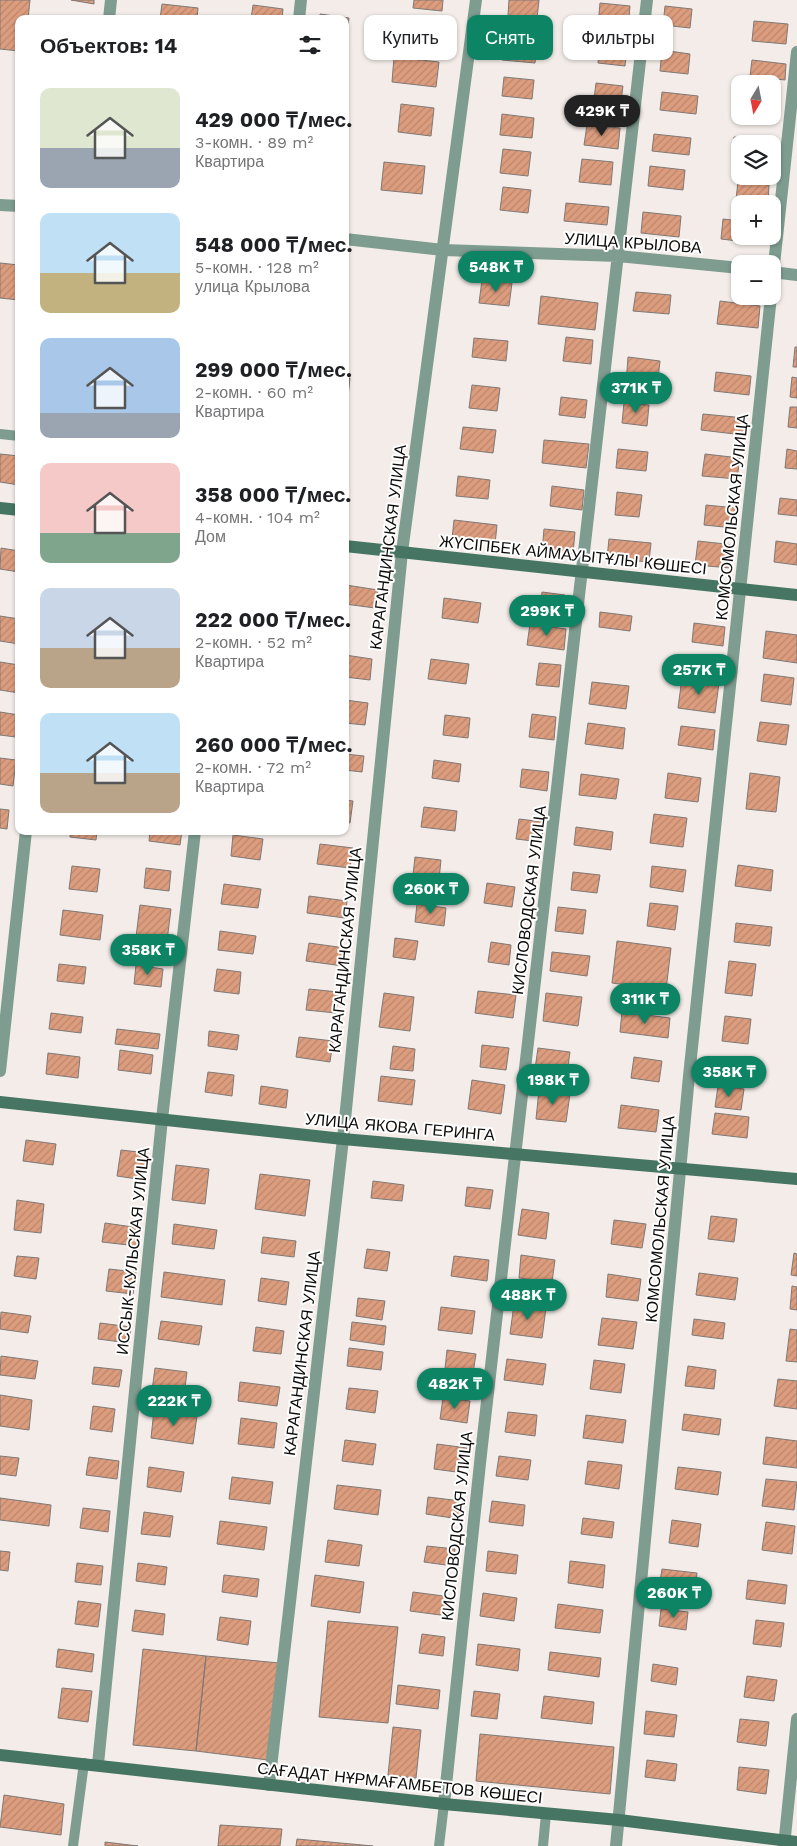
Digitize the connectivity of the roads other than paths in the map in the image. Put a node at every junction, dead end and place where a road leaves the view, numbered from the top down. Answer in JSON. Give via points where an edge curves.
{"nodes":[{"id":1,"x":111,"y":0,"type":"edge"},
{"id":2,"x":301,"y":0,"type":"edge"},
{"id":3,"x":476,"y":0,"type":"edge"},
{"id":4,"x":647,"y":0,"type":"edge"},
{"id":5,"x":109,"y":15,"type":"edge"},
{"id":6,"x":299,"y":15,"type":"edge"},
{"id":7,"x":797,"y":52,"type":"edge"},
{"id":8,"x":0,"y":205,"type":"edge"},
{"id":9,"x":15,"y":206,"type":"edge"},
{"id":10,"x":349,"y":239,"type":"edge"},
{"id":11,"x":444,"y":250,"type":"junction"},
{"id":12,"x":775,"y":255,"type":"edge"},
{"id":13,"x":618,"y":256,"type":"junction"},
{"id":14,"x":731,"y":267,"type":"edge"},
{"id":15,"x":797,"y":275,"type":"edge"},
{"id":16,"x":781,"y":276,"type":"edge"},
{"id":17,"x":770,"y":305,"type":"edge"},
{"id":18,"x":0,"y":434,"type":"edge"},
{"id":19,"x":15,"y":436,"type":"edge"},
{"id":20,"x":0,"y":508,"type":"edge"},
{"id":21,"x":15,"y":510,"type":"edge"},
{"id":22,"x":349,"y":546,"type":"edge"},
{"id":23,"x":402,"y":552,"type":"junction"},
{"id":24,"x":582,"y":573,"type":"junction"},
{"id":25,"x":740,"y":589,"type":"junction"},
{"id":26,"x":797,"y":595,"type":"edge"},
{"id":27,"x":26,"y":835,"type":"edge"},
{"id":28,"x":195,"y":835,"type":"edge"},
{"id":29,"x":0,"y":1071,"type":"edge"},
{"id":30,"x":0,"y":1102,"type":"edge"},
{"id":31,"x":162,"y":1119,"type":"junction"},
{"id":32,"x":343,"y":1139,"type":"junction"},
{"id":33,"x":516,"y":1154,"type":"junction"},
{"id":34,"x":681,"y":1169,"type":"junction"},
{"id":35,"x":797,"y":1179,"type":"edge"},
{"id":36,"x":797,"y":1719,"type":"edge"},
{"id":37,"x":0,"y":1755,"type":"edge"},
{"id":38,"x":84,"y":1763,"type":"junction"},
{"id":39,"x":98,"y":1764,"type":"junction"},
{"id":40,"x":269,"y":1785,"type":"junction"},
{"id":41,"x":444,"y":1804,"type":"junction"},
{"id":42,"x":546,"y":1814,"type":"junction"},
{"id":43,"x":619,"y":1820,"type":"junction"},
{"id":44,"x":788,"y":1843,"type":"edge"},
{"id":45,"x":73,"y":1846,"type":"edge"},
{"id":46,"x":439,"y":1846,"type":"edge"},
{"id":47,"x":543,"y":1846,"type":"edge"},
{"id":48,"x":616,"y":1846,"type":"edge"}],
"edges":[{"from":1,"to":5,"type":"street"},
{"from":2,"to":6,"type":"street"},
{"from":3,"to":11,"type":"street","name":"КАРАГАНДИНСКАЯ УЛИЦА"},
{"from":4,"to":13,"type":"street","name":"КИСЛОВОДСКАЯ УЛИЦА"},
{"from":7,"to":12,"type":"street"},
{"from":8,"to":9,"type":"street"},
{"from":10,"to":11,"type":"street","name":"УЛИЦА КРЫЛОВА"},
{"from":11,"to":13,"type":"street","name":"УЛИЦА КРЫЛОВА"},
{"from":11,"to":23,"type":"street","name":"КАРАГАНДИНСКАЯ УЛИЦА"},
{"from":13,"to":14,"type":"street","name":"УЛИЦА КРЫЛОВА"},
{"from":13,"to":24,"type":"street","name":"КИСЛОВОДСКАЯ УЛИЦА"},
{"from":15,"to":16,"type":"street"},
{"from":17,"to":25,"type":"street","name":"КОМСОМОЛЬСКАЯ УЛИЦА"},
{"from":18,"to":19,"type":"lane"},
{"from":20,"to":21,"type":"street"},
{"from":22,"to":23,"type":"street","name":"ЖҮСІПБЕК АЙМАУЫТҰЛЫ КӨШЕСІ"},
{"from":23,"to":24,"type":"street","name":"ЖҮСІПБЕК АЙМАУЫТҰЛЫ КӨШЕСІ"},
{"from":23,"to":32,"type":"street","name":"КАРАГАНДИНСКАЯ УЛИЦА"},
{"from":24,"to":25,"type":"street","name":"ЖҮСІПБЕК АЙМАУЫТҰЛЫ КӨШЕСІ"},
{"from":24,"to":33,"type":"street","name":"КИСЛОВОДСКАЯ УЛИЦА"},
{"from":25,"to":26,"type":"street","name":"ЖҮСІПБЕК АЙМАУЫТҰЛЫ КӨШЕСІ"},
{"from":25,"to":34,"type":"street","name":"КОМСОМОЛЬСКАЯ УЛИЦА"},
{"from":27,"to":29,"type":"street"},
{"from":28,"to":31,"type":"street","name":"ИССЫК-КУЛЬСКАЯ УЛИЦА"},
{"from":30,"to":31,"type":"street","name":"УЛИЦА ЯКОВА ГЕРИНГА"},
{"from":31,"to":32,"type":"street","name":"УЛИЦА ЯКОВА ГЕРИНГА"},
{"from":31,"to":39,"type":"street","name":"ИССЫК-КУЛЬСКАЯ УЛИЦА"},
{"from":32,"to":33,"type":"street","name":"УЛИЦА ЯКОВА ГЕРИНГА"},
{"from":32,"to":40,"type":"street","name":"КАРАГАНДИНСКАЯ УЛИЦА"},
{"from":33,"to":34,"type":"street","name":"УЛИЦА ЯКОВА ГЕРИНГА"},
{"from":33,"to":41,"type":"street","name":"КИСЛОВОДСКАЯ УЛИЦА"},
{"from":34,"to":35,"type":"street","name":"УЛИЦА ЯКОВА ГЕРИНГА"},
{"from":34,"to":43,"type":"street","name":"КОМСОМОЛЬСКАЯ УЛИЦА"},
{"from":36,"to":44,"type":"street"},
{"from":37,"to":38,"type":"street","name":"САҒАДАТ НҰРМАҒАМБЕТОВ КӨШЕСІ"},
{"from":38,"to":39,"type":"street","name":"САҒАДАТ НҰРМАҒАМБЕТОВ КӨШЕСІ"},
{"from":38,"to":45,"type":"lane"},
{"from":39,"to":40,"type":"street","name":"САҒАДАТ НҰРМАҒАМБЕТОВ КӨШЕСІ"},
{"from":40,"to":41,"type":"street","name":"САҒАДАТ НҰРМАҒАМБЕТОВ КӨШЕСІ"},
{"from":41,"to":42,"type":"street","name":"САҒАДАТ НҰРМАҒАМБЕТОВ КӨШЕСІ"},
{"from":41,"to":46,"type":"lane"},
{"from":42,"to":43,"type":"street","name":"САҒАДАТ НҰРМАҒАМБЕТОВ КӨШЕСІ"},
{"from":42,"to":47,"type":"lane"},
{"from":43,"to":44,"type":"street","name":"САҒАДАТ НҰРМАҒАМБЕТОВ КӨШЕСІ"},
{"from":43,"to":48,"type":"street","name":"КОМСОМОЛЬСКАЯ УЛИЦА"}]}
